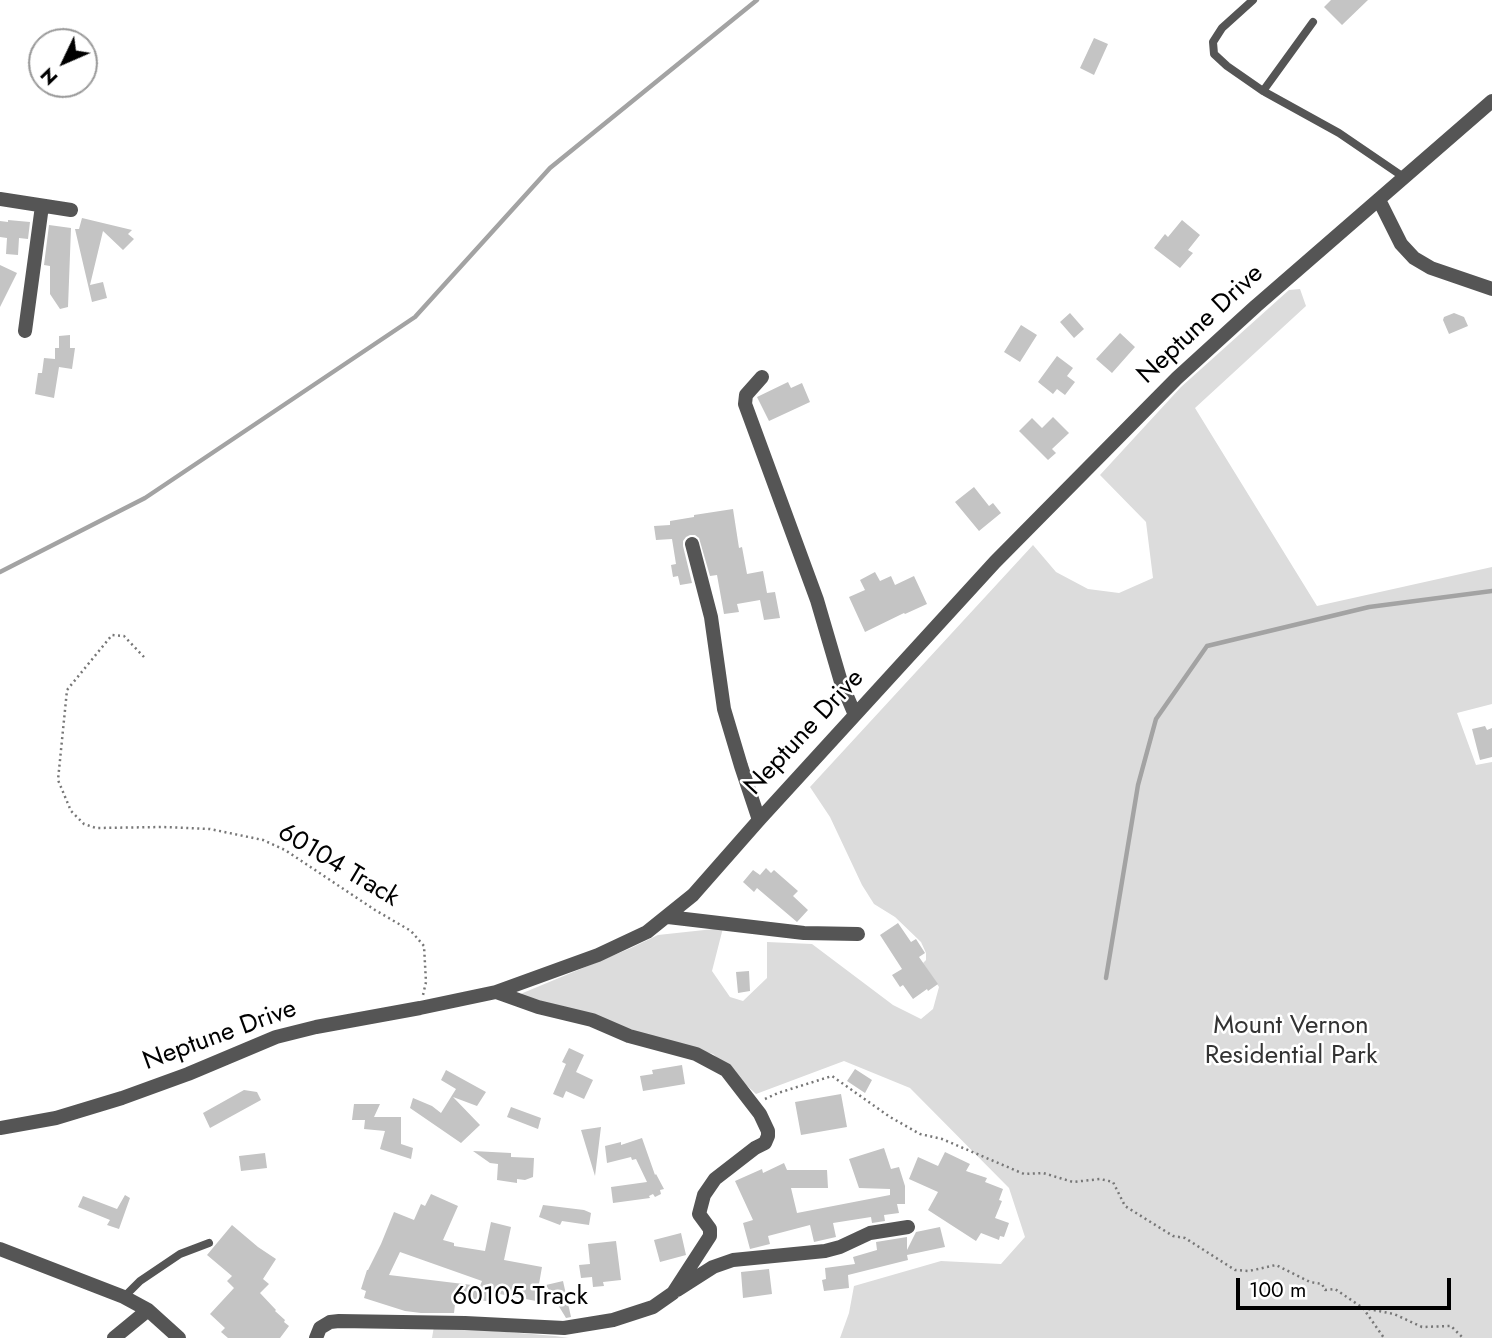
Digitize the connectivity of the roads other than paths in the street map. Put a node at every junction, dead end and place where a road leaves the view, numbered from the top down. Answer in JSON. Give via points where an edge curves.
{"nodes":[{"id":1,"x":1254,"y":0,"type":"edge"},
{"id":2,"x":1312,"y":22,"type":"dead end"},
{"id":3,"x":1263,"y":91,"type":"junction"},
{"id":4,"x":1492,"y":101,"type":"edge"},
{"id":5,"x":1405,"y":178,"type":"junction"},
{"id":6,"x":0,"y":199,"type":"edge"},
{"id":7,"x":1379,"y":200,"type":"junction"},
{"id":8,"x":42,"y":206,"type":"junction"},
{"id":9,"x":71,"y":210,"type":"dead end"},
{"id":10,"x":1492,"y":289,"type":"edge"},
{"id":11,"x":25,"y":331,"type":"dead end"},
{"id":12,"x":762,"y":377,"type":"dead end"},
{"id":13,"x":692,"y":544,"type":"dead end"},
{"id":14,"x":855,"y":715,"type":"junction"},
{"id":15,"x":759,"y":820,"type":"junction"},
{"id":16,"x":668,"y":917,"type":"junction"},
{"id":17,"x":858,"y":934,"type":"dead end"},
{"id":18,"x":496,"y":992,"type":"junction"},
{"id":19,"x":0,"y":1128,"type":"edge"},
{"id":20,"x":908,"y":1227,"type":"dead end"},
{"id":21,"x":209,"y":1243,"type":"dead end"},
{"id":22,"x":0,"y":1250,"type":"edge"},
{"id":23,"x":673,"y":1293,"type":"junction"},
{"id":24,"x":124,"y":1297,"type":"junction"},
{"id":25,"x":148,"y":1310,"type":"junction"},
{"id":26,"x":114,"y":1338,"type":"edge"},
{"id":27,"x":179,"y":1338,"type":"edge"},
{"id":28,"x":316,"y":1338,"type":"edge"}],
"edges":[{"from":1,"to":3,"type":"lane","via":[[1222,28],[1213,42],[1214,54]]},
{"from":2,"to":3,"type":"lane"},
{"from":3,"to":5,"type":"lane","via":[[1339,133]]},
{"from":4,"to":5,"type":"street","name":"Neptune Drive"},
{"from":5,"to":7,"type":"street","name":"Neptune Drive"},
{"from":6,"to":8,"type":"street"},
{"from":7,"to":10,"type":"street","via":[[1401,244],[1414,258]]},
{"from":7,"to":14,"type":"street","name":"Neptune Drive","via":[[1177,378],[995,562]]},
{"from":8,"to":9,"type":"street"},
{"from":8,"to":11,"type":"street"},
{"from":12,"to":14,"type":"street","via":[[746,394],[745,404]]},
{"from":13,"to":15,"type":"street","via":[[710,617],[724,709]]},
{"from":14,"to":15,"type":"street","name":"Neptune Drive"},
{"from":15,"to":16,"type":"street","name":"Neptune Drive"},
{"from":16,"to":17,"type":"street","via":[[804,933]]},
{"from":16,"to":18,"type":"street","name":"Neptune Drive","via":[[598,955]]},
{"from":18,"to":19,"type":"street","name":"Neptune Drive","via":[[276,1037],[122,1098],[56,1118]]},
{"from":18,"to":23,"type":"street","name":"60105 Track","via":[[696,1054],[726,1070],[760,1114],[768,1131],[765,1143],[715,1179],[704,1195],[699,1214],[710,1236]]},
{"from":20,"to":23,"type":"street","via":[[870,1233],[825,1251],[733,1260],[713,1266]]},
{"from":21,"to":24,"type":"lane","via":[[180,1254]]},
{"from":22,"to":24,"type":"street"},
{"from":23,"to":28,"type":"street","name":"60105 Track","via":[[653,1307],[613,1320],[564,1328],[339,1321],[320,1328]]},
{"from":24,"to":25,"type":"street"},
{"from":25,"to":26,"type":"street"},
{"from":25,"to":27,"type":"street"}]}
